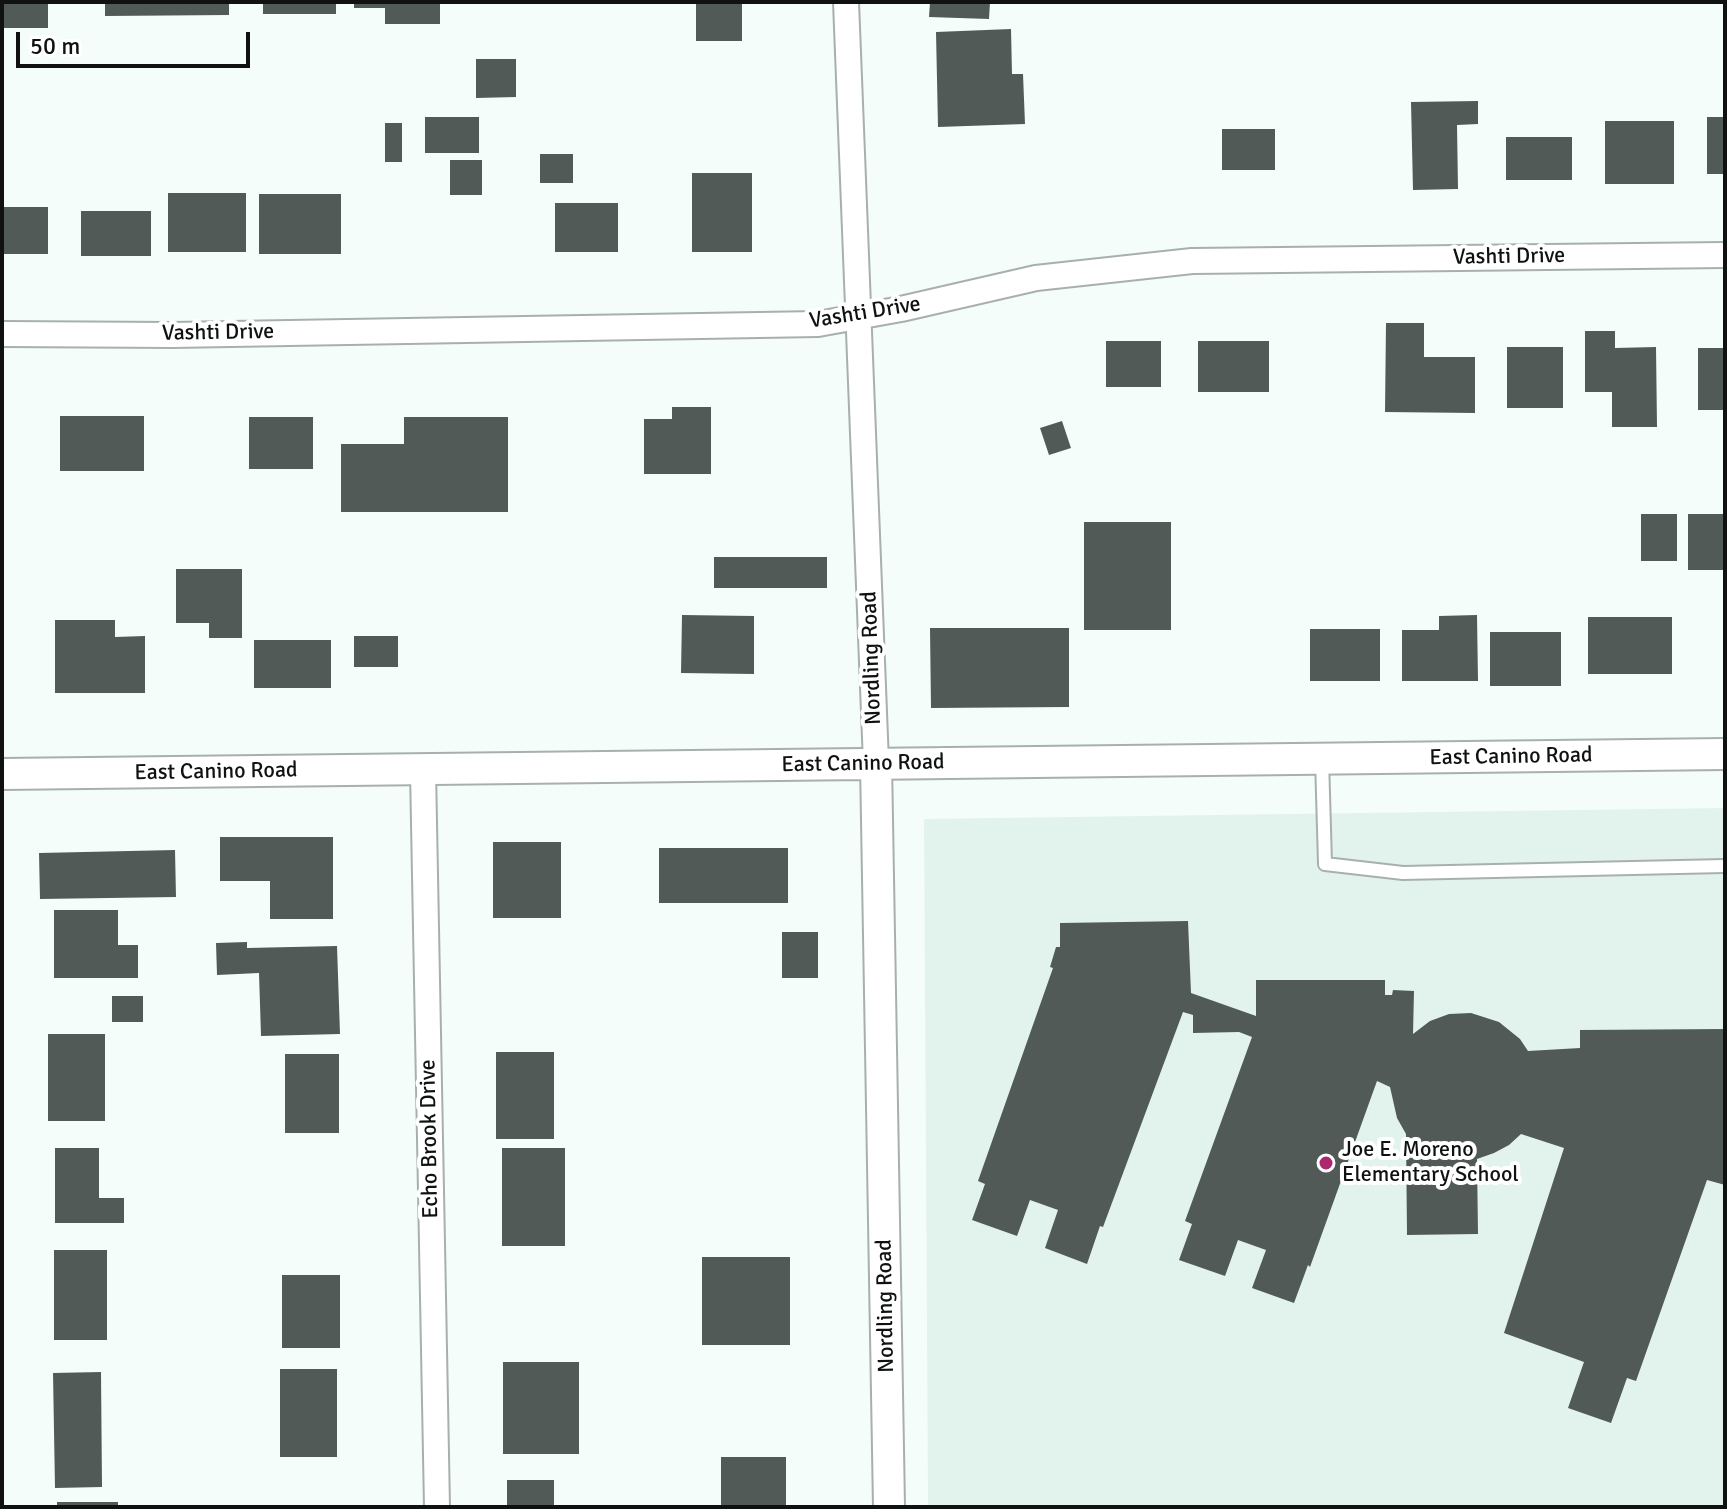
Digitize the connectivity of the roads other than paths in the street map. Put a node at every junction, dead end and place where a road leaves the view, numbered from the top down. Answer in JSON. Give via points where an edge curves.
{"nodes":[{"id":1,"x":846,"y":2,"type":"edge"},
{"id":2,"x":1725,"y":255,"type":"edge"},
{"id":3,"x":860,"y":317,"type":"junction"},
{"id":4,"x":2,"y":334,"type":"edge"},
{"id":5,"x":1725,"y":754,"type":"edge"},
{"id":6,"x":1322,"y":759,"type":"junction"},
{"id":7,"x":876,"y":763,"type":"junction"},
{"id":8,"x":423,"y":770,"type":"junction"},
{"id":9,"x":2,"y":774,"type":"edge"},
{"id":10,"x":1725,"y":866,"type":"edge"},
{"id":11,"x":437,"y":1507,"type":"edge"},
{"id":12,"x":889,"y":1507,"type":"edge"}],
"edges":[{"from":1,"to":3,"type":"street","name":"Nordling Road"},
{"from":2,"to":3,"type":"street","name":"Vashti Drive","via":[[1192,261],[1036,278]]},
{"from":3,"to":4,"type":"street","name":"Vashti Drive","via":[[818,324]]},
{"from":3,"to":7,"type":"street","name":"Nordling Road"},
{"from":5,"to":6,"type":"street","name":"East Canino Road"},
{"from":6,"to":7,"type":"street","name":"East Canino Road"},
{"from":6,"to":10,"type":"lane","via":[[1325,864],[1403,873]]},
{"from":7,"to":8,"type":"street","name":"East Canino Road"},
{"from":7,"to":12,"type":"street","name":"Nordling Road"},
{"from":8,"to":9,"type":"street","name":"East Canino Road"},
{"from":8,"to":11,"type":"street","name":"Echo Brook Drive"}]}
